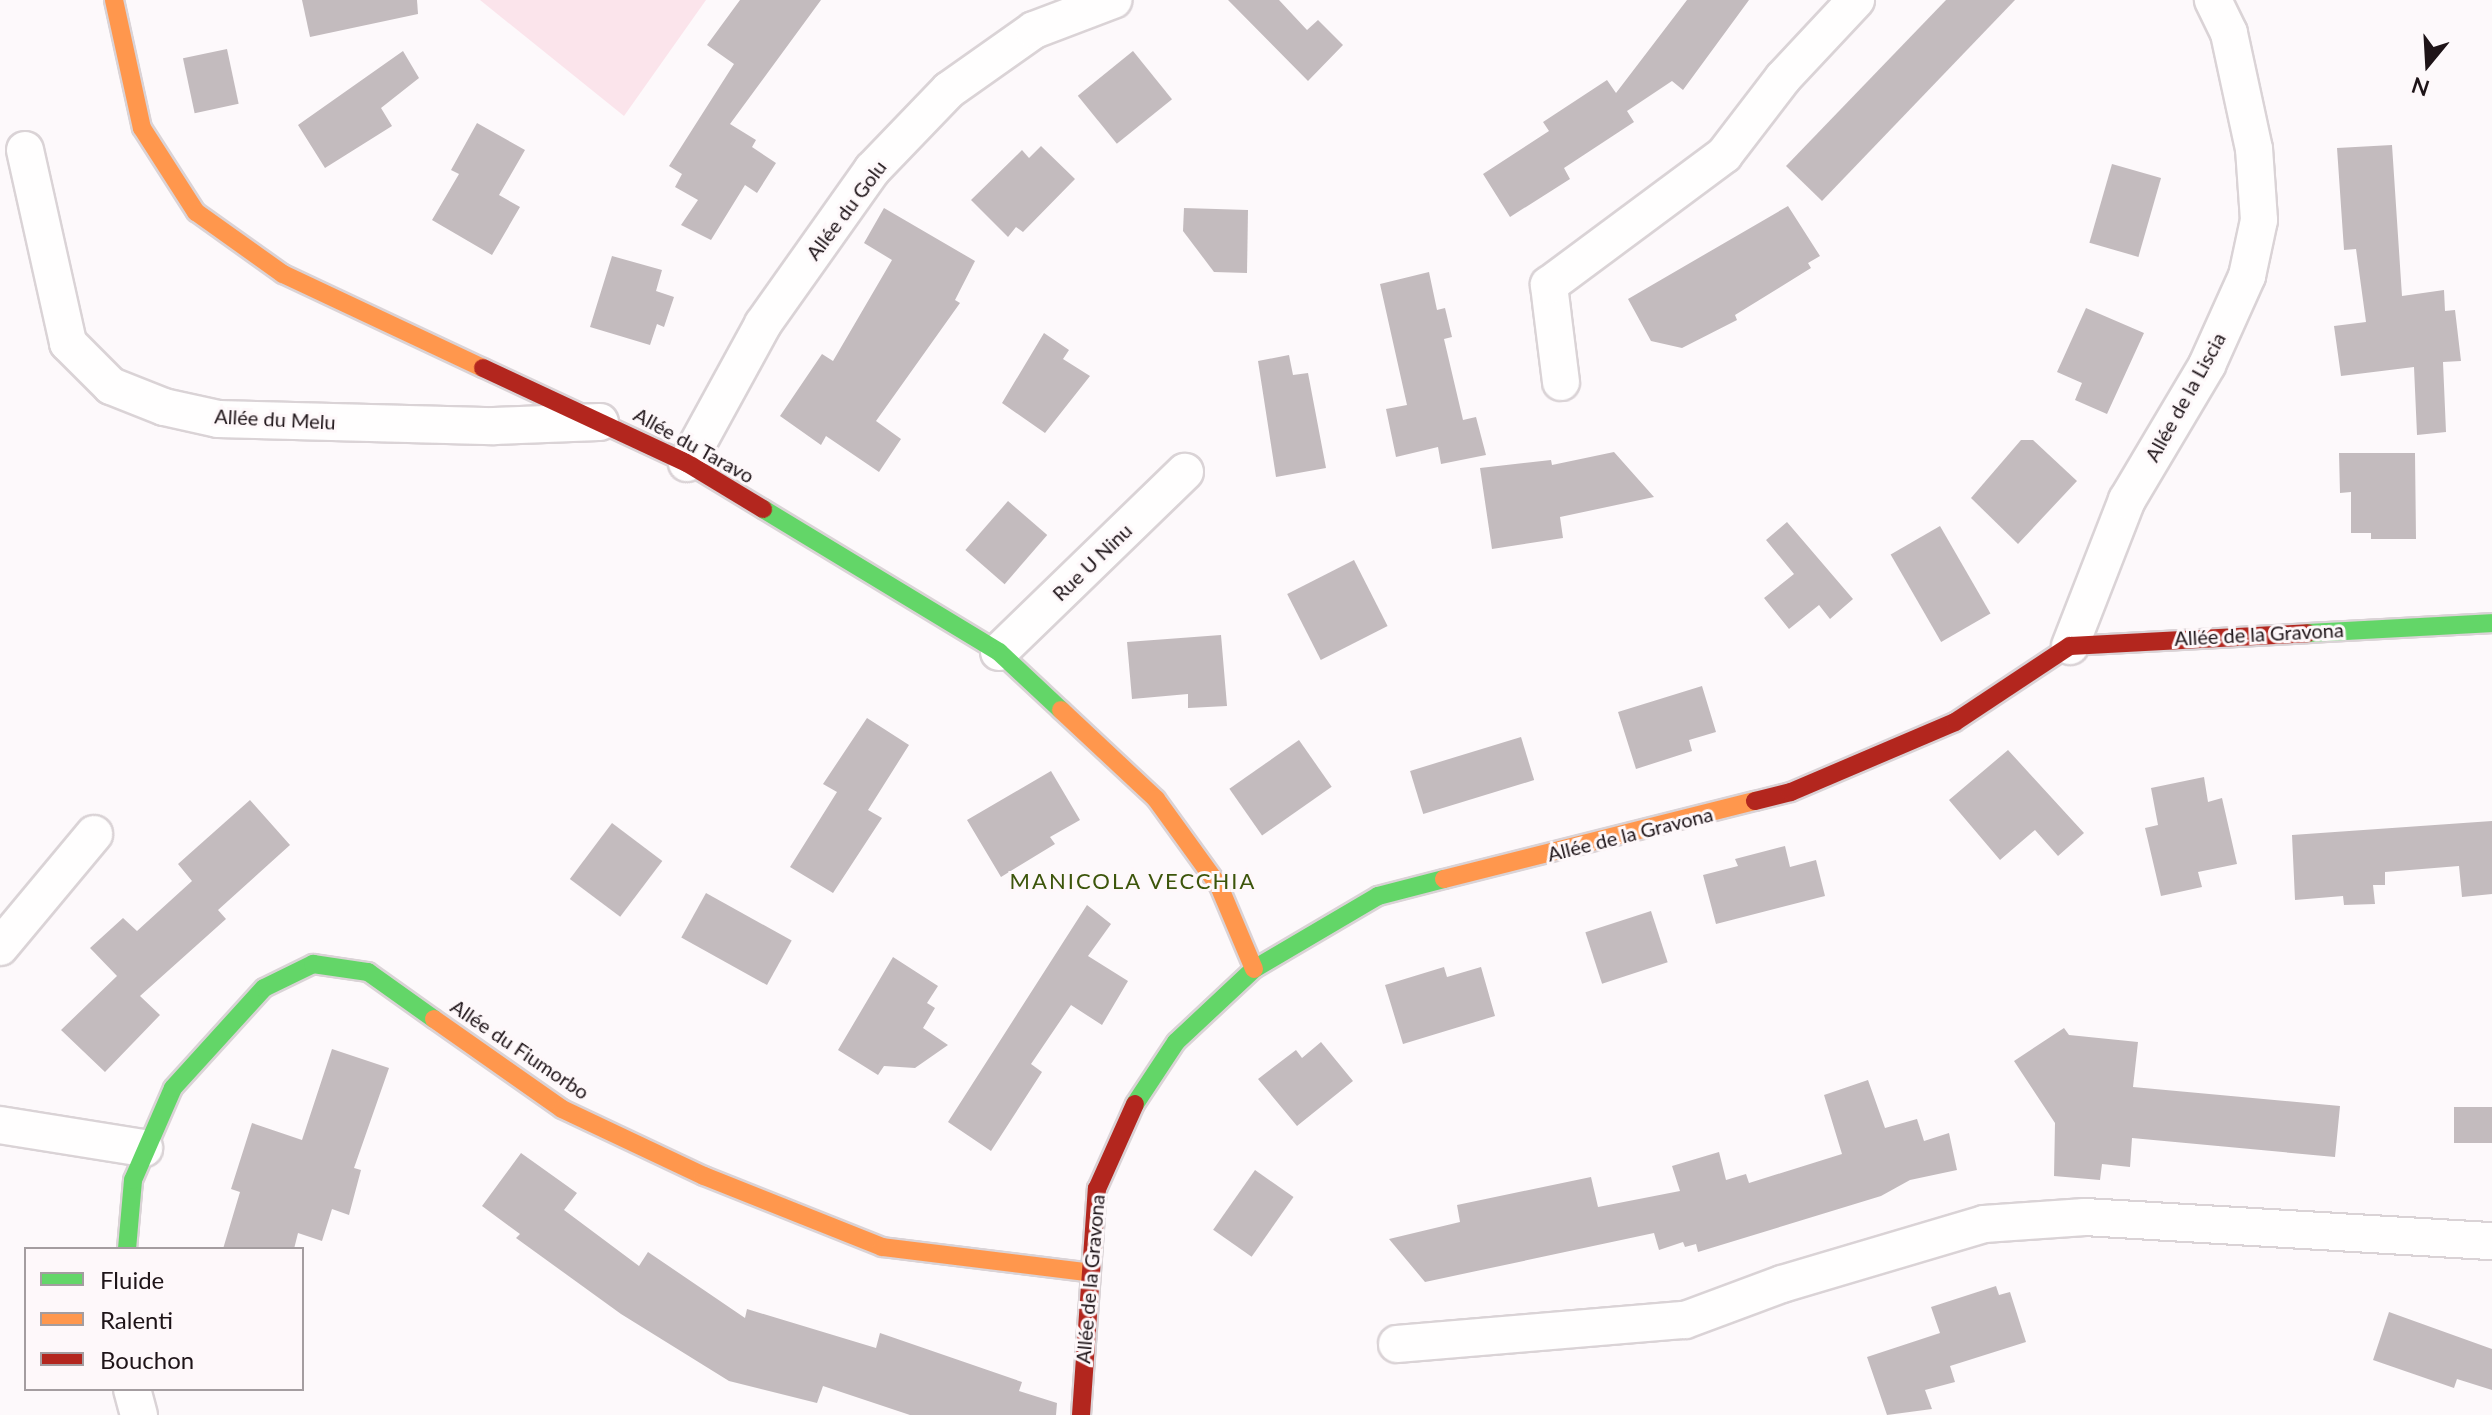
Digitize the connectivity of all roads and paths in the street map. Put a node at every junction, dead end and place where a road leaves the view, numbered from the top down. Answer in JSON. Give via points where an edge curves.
{"nodes":[{"id":1,"x":114,"y":0,"type":"edge"},
{"id":2,"x":1113,"y":0,"type":"edge"},
{"id":3,"x":1856,"y":0,"type":"edge"},
{"id":4,"x":2213,"y":0,"type":"edge"},
{"id":5,"x":25,"y":150,"type":"dead end"},
{"id":6,"x":1561,"y":382,"type":"dead end"},
{"id":7,"x":606,"y":422,"type":"junction"},
{"id":8,"x":687,"y":463,"type":"junction"},
{"id":9,"x":1185,"y":472,"type":"dead end"},
{"id":10,"x":2492,"y":623,"type":"edge"},
{"id":11,"x":2070,"y":646,"type":"junction"},
{"id":12,"x":999,"y":652,"type":"junction"},
{"id":13,"x":94,"y":834,"type":"dead end"},
{"id":14,"x":0,"y":947,"type":"edge"},
{"id":15,"x":1254,"y":969,"type":"junction"},
{"id":16,"x":0,"y":1125,"type":"edge"},
{"id":17,"x":144,"y":1148,"type":"junction"},
{"id":18,"x":2492,"y":1241,"type":"edge"},
{"id":19,"x":127,"y":1247,"type":"edge"},
{"id":20,"x":1087,"y":1272,"type":"junction"},
{"id":21,"x":1397,"y":1344,"type":"dead end"},
{"id":22,"x":133,"y":1391,"type":"edge"},
{"id":23,"x":139,"y":1415,"type":"edge"},
{"id":24,"x":1081,"y":1415,"type":"edge"}],
"edges":[{"from":1,"to":7,"type":"street","name":"Allée du Taravo","via":[[142,128],[196,212],[283,274]]},
{"from":2,"to":8,"type":"street","name":"Allée du Golu","via":[[1034,30],[949,90],[872,170],[763,324]]},
{"from":3,"to":6,"type":"street","via":[[1783,78],[1724,155],[1549,285]]},
{"from":4,"to":11,"type":"street","name":"Allée de la Liscia","via":[[2229,33],[2254,149],[2259,220],[2247,276],[2207,365],[2127,500]]},
{"from":5,"to":7,"type":"street","name":"Allée du Melu","via":[[68,343],[111,386],[164,407],[218,419],[494,426]]},
{"from":7,"to":8,"type":"street","name":"Allée du Taravo"},
{"from":8,"to":12,"type":"street","name":"Allée du Taravo"},
{"from":9,"to":12,"type":"street","name":"Rue U Ninu"},
{"from":10,"to":11,"type":"street","name":"Allée de la Gravona"},
{"from":11,"to":15,"type":"street","name":"Allée de la Gravona","via":[[1955,722],[1791,792],[1378,896]]},
{"from":12,"to":15,"type":"street","name":"Allée du Taravo","via":[[1156,799],[1219,886]]},
{"from":13,"to":14,"type":"street"},
{"from":15,"to":20,"type":"street","name":"Allée de la Gravona","via":[[1176,1042],[1132,1108],[1097,1189]]},
{"from":16,"to":17,"type":"street"},
{"from":17,"to":19,"type":"street","name":"Allée du Fiumorbo","via":[[133,1180]]},
{"from":17,"to":20,"type":"street","name":"Allée du Fiumorbo","via":[[173,1088],[264,988],[313,964],[368,972],[562,1109],[793,1212],[882,1247]]},
{"from":18,"to":21,"type":"street","via":[[2085,1217],[1984,1224],[1782,1284],[1685,1320]]},
{"from":20,"to":24,"type":"street","name":"Allée de la Gravona"},
{"from":22,"to":23,"type":"street"}]}
